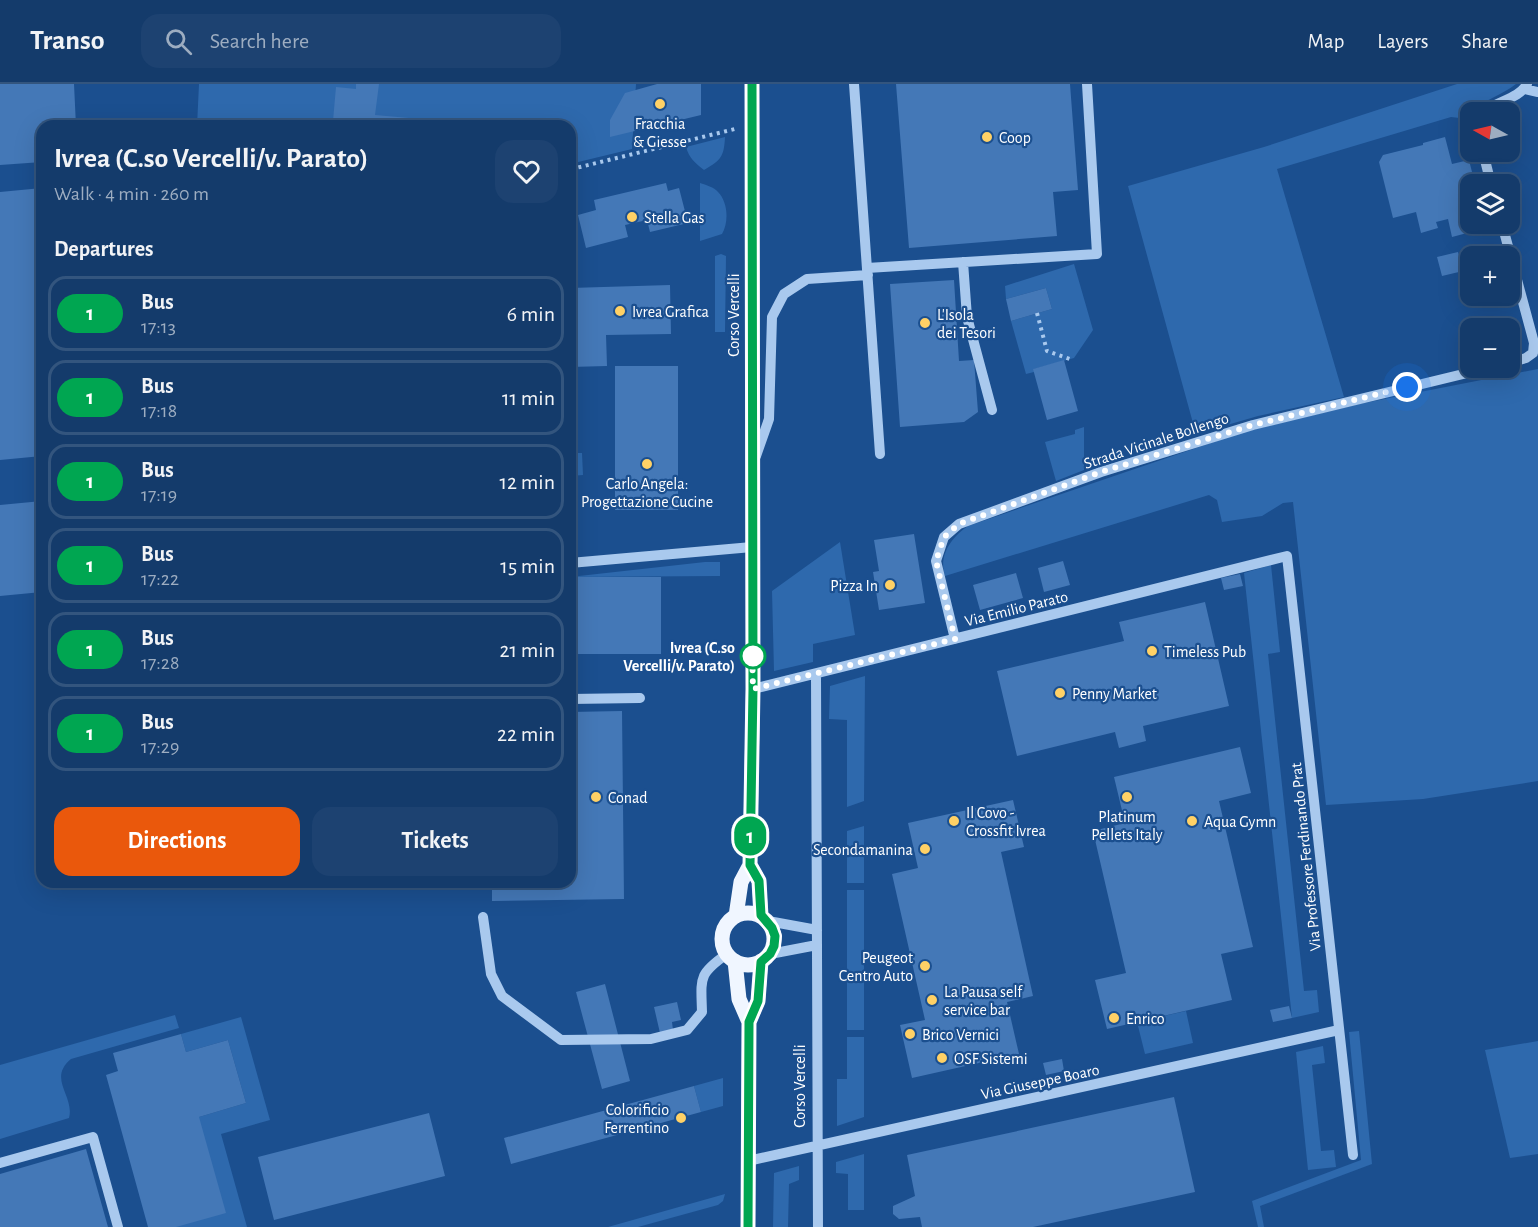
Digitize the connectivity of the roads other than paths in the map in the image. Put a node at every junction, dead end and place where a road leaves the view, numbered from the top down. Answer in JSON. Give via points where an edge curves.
{"nodes":[{"id":1,"x":752,"y":84,"type":"edge"},
{"id":2,"x":854,"y":84,"type":"edge"},
{"id":3,"x":1087,"y":84,"type":"edge"},
{"id":4,"x":1526,"y":86,"type":"edge"},
{"id":5,"x":1538,"y":92,"type":"edge"},
{"id":6,"x":1500,"y":102,"type":"edge"},
{"id":7,"x":1505,"y":234,"type":"edge"},
{"id":8,"x":963,"y":262,"type":"junction"},
{"id":9,"x":867,"y":271,"type":"junction"},
{"id":10,"x":1535,"y":355,"type":"edge"},
{"id":11,"x":1520,"y":360,"type":"edge"},
{"id":12,"x":1460,"y":375,"type":"edge"},
{"id":13,"x":992,"y":410,"type":"dead end"},
{"id":14,"x":880,"y":454,"type":"dead end"},
{"id":15,"x":752,"y":468,"type":"junction"},
{"id":16,"x":752,"y":547,"type":"junction"},
{"id":17,"x":1287,"y":556,"type":"joint"},
{"id":18,"x":576,"y":562,"type":"edge"},
{"id":19,"x":955,"y":639,"type":"junction"},
{"id":20,"x":816,"y":674,"type":"junction"},
{"id":21,"x":753,"y":689,"type":"junction"},
{"id":22,"x":640,"y":698,"type":"dead end"},
{"id":23,"x":576,"y":699,"type":"edge"},
{"id":24,"x":750,"y":865,"type":"junction"},
{"id":25,"x":483,"y":916,"type":"dead end"},
{"id":26,"x":736,"y":916,"type":"junction"},
{"id":27,"x":765,"y":918,"type":"junction"},
{"id":28,"x":817,"y":930,"type":"junction"},
{"id":29,"x":817,"y":945,"type":"junction"},
{"id":30,"x":731,"y":958,"type":"junction"},
{"id":31,"x":765,"y":958,"type":"junction"},
{"id":32,"x":749,"y":1022,"type":"junction"},
{"id":33,"x":1339,"y":1030,"type":"junction"},
{"id":34,"x":818,"y":1145,"type":"junction"},
{"id":35,"x":1353,"y":1155,"type":"dead end"},
{"id":36,"x":748,"y":1161,"type":"junction"},
{"id":37,"x":0,"y":1163,"type":"edge"},
{"id":38,"x":118,"y":1227,"type":"edge"},
{"id":39,"x":748,"y":1227,"type":"edge"},
{"id":40,"x":818,"y":1227,"type":"edge"}],
"edges":[{"from":1,"to":15,"type":"main road","name":"Corso Vercelli"},
{"from":2,"to":9,"type":"street"},
{"from":3,"to":8,"type":"street","via":[[1096,254]]},
{"from":4,"to":5,"type":"street"},
{"from":4,"to":6,"type":"street","via":[[1520,94]]},
{"from":7,"to":10,"type":"street"},
{"from":8,"to":9,"type":"street"},
{"from":8,"to":13,"type":"street","via":[[968,316]]},
{"from":9,"to":14,"type":"street"},
{"from":9,"to":15,"type":"street","via":[[807,279],[784,294],[772,317],[769,419]]},
{"from":10,"to":11,"type":"street"},
{"from":12,"to":19,"type":"street","name":"Strada Vicinale Bollengo","via":[[1253,425],[1101,472],[959,524],[944,537],[936,561]]},
{"from":15,"to":16,"type":"main road","name":"Corso Vercelli"},
{"from":16,"to":18,"type":"street"},
{"from":16,"to":21,"type":"main road","name":"Corso Vercelli"},
{"from":17,"to":19,"type":"street","name":"Via Emilio Parato"},
{"from":17,"to":33,"type":"street","name":"Via Professore Ferdinando Prat"},
{"from":19,"to":20,"type":"street","name":"Via Emilio Parato"},
{"from":20,"to":21,"type":"street","name":"Via Emilio Parato"},
{"from":20,"to":28,"type":"street","name":"Corso Vercelli"},
{"from":21,"to":24,"type":"main road","name":"Corso Vercelli"},
{"from":22,"to":23,"type":"street"},
{"from":24,"to":26,"type":"main road","name":"Corso Vercelli","via":[[741,882]]},
{"from":24,"to":27,"type":"main road","name":"Corso Vercelli","via":[[759,881]]},
{"from":25,"to":30,"type":"street","via":[[491,974],[502,996],[561,1040],[651,1039],[687,1030],[702,1012],[701,981],[708,967]]},
{"from":26,"to":27,"type":"main road","via":[[746,912]]},
{"from":26,"to":30,"type":"main road","via":[[724,930],[722,941]]},
{"from":27,"to":28,"type":"street"},
{"from":27,"to":31,"type":"main road","via":[[775,936],[774,946]]},
{"from":28,"to":29,"type":"street","name":"Corso Vercelli"},
{"from":29,"to":31,"type":"street"},
{"from":29,"to":34,"type":"street","name":"Corso Vercelli"},
{"from":30,"to":31,"type":"main road","via":[[746,965]]},
{"from":30,"to":32,"type":"main road","via":[[739,999]]},
{"from":31,"to":32,"type":"main road","via":[[758,1001]]},
{"from":32,"to":36,"type":"main road"},
{"from":33,"to":34,"type":"street","name":"Via Giuseppe Boaro"},
{"from":33,"to":35,"type":"street","name":"Via Professore Ferdinando Prat"},
{"from":34,"to":36,"type":"street","name":"Via Giuseppe Boaro"},
{"from":34,"to":40,"type":"street","name":"Corso Vercelli"},
{"from":36,"to":39,"type":"main road"},
{"from":37,"to":38,"type":"street","via":[[93,1137]]}]}
